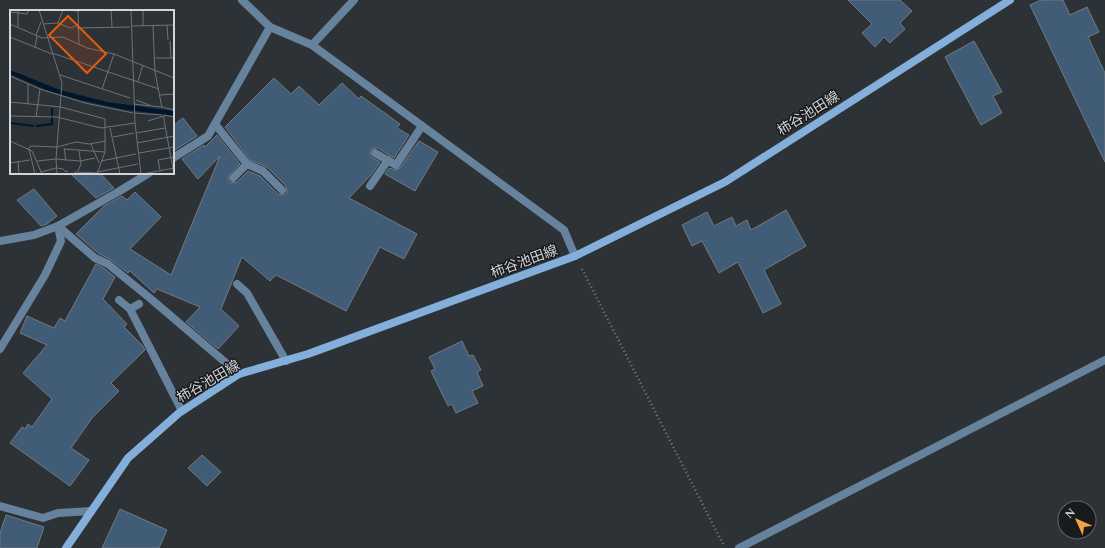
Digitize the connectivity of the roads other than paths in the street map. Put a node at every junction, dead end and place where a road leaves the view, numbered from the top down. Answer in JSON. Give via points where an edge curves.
{"nodes":[{"id":1,"x":242,"y":0,"type":"edge"},
{"id":2,"x":354,"y":0,"type":"edge"},
{"id":3,"x":1010,"y":0,"type":"edge"},
{"id":4,"x":270,"y":27,"type":"junction"},
{"id":5,"x":312,"y":45,"type":"junction"},
{"id":6,"x":215,"y":124,"type":"junction"},
{"id":7,"x":422,"y":126,"type":"junction"},
{"id":8,"x":375,"y":153,"type":"dead end"},
{"id":9,"x":174,"y":157,"type":"edge"},
{"id":10,"x":388,"y":160,"type":"junction"},
{"id":11,"x":248,"y":164,"type":"junction"},
{"id":12,"x":147,"y":174,"type":"edge"},
{"id":13,"x":233,"y":178,"type":"dead end"},
{"id":14,"x":370,"y":186,"type":"dead end"},
{"id":15,"x":282,"y":190,"type":"dead end"},
{"id":16,"x":58,"y":226,"type":"junction"},
{"id":17,"x":0,"y":241,"type":"edge"},
{"id":18,"x":576,"y":256,"type":"junction"},
{"id":19,"x":237,"y":284,"type":"dead end"},
{"id":20,"x":119,"y":300,"type":"dead end"},
{"id":21,"x":139,"y":304,"type":"dead end"},
{"id":22,"x":130,"y":309,"type":"junction"},
{"id":23,"x":0,"y":349,"type":"edge"},
{"id":24,"x":286,"y":360,"type":"junction"},
{"id":25,"x":1105,"y":360,"type":"edge"},
{"id":26,"x":239,"y":374,"type":"junction"},
{"id":27,"x":182,"y":411,"type":"junction"},
{"id":28,"x":0,"y":506,"type":"edge"},
{"id":29,"x":92,"y":511,"type":"junction"},
{"id":30,"x":66,"y":548,"type":"edge"},
{"id":31,"x":739,"y":548,"type":"edge"}],
"edges":[{"from":1,"to":4,"type":"street"},
{"from":2,"to":5,"type":"street"},
{"from":3,"to":18,"type":"main road","name":"柿谷池田線","via":[[724,182]]},
{"from":4,"to":5,"type":"street"},
{"from":4,"to":6,"type":"street"},
{"from":5,"to":7,"type":"street"},
{"from":6,"to":9,"type":"street","via":[[208,136]]},
{"from":6,"to":11,"type":"street"},
{"from":7,"to":10,"type":"street","via":[[396,165]]},
{"from":7,"to":18,"type":"street","via":[[564,230]]},
{"from":8,"to":10,"type":"street"},
{"from":10,"to":14,"type":"street"},
{"from":11,"to":13,"type":"street"},
{"from":11,"to":15,"type":"street","via":[[263,171]]},
{"from":12,"to":16,"type":"street"},
{"from":16,"to":17,"type":"street","via":[[34,235]]},
{"from":16,"to":23,"type":"street","via":[[61,240],[45,275]]},
{"from":16,"to":26,"type":"street","via":[[95,258],[108,264],[151,299]]},
{"from":18,"to":24,"type":"main road","name":"柿谷池田線"},
{"from":19,"to":24,"type":"street","via":[[248,293]]},
{"from":20,"to":22,"type":"street"},
{"from":21,"to":22,"type":"street"},
{"from":22,"to":27,"type":"street"},
{"from":24,"to":26,"type":"main road","name":"柿谷池田線"},
{"from":25,"to":31,"type":"street"},
{"from":26,"to":27,"type":"main road","name":"柿谷池田線"},
{"from":27,"to":29,"type":"main road","name":"柿谷池田線","via":[[128,458]]},
{"from":28,"to":29,"type":"street","via":[[43,518],[58,513]]},
{"from":29,"to":30,"type":"main road","name":"柿谷池田線"}]}
